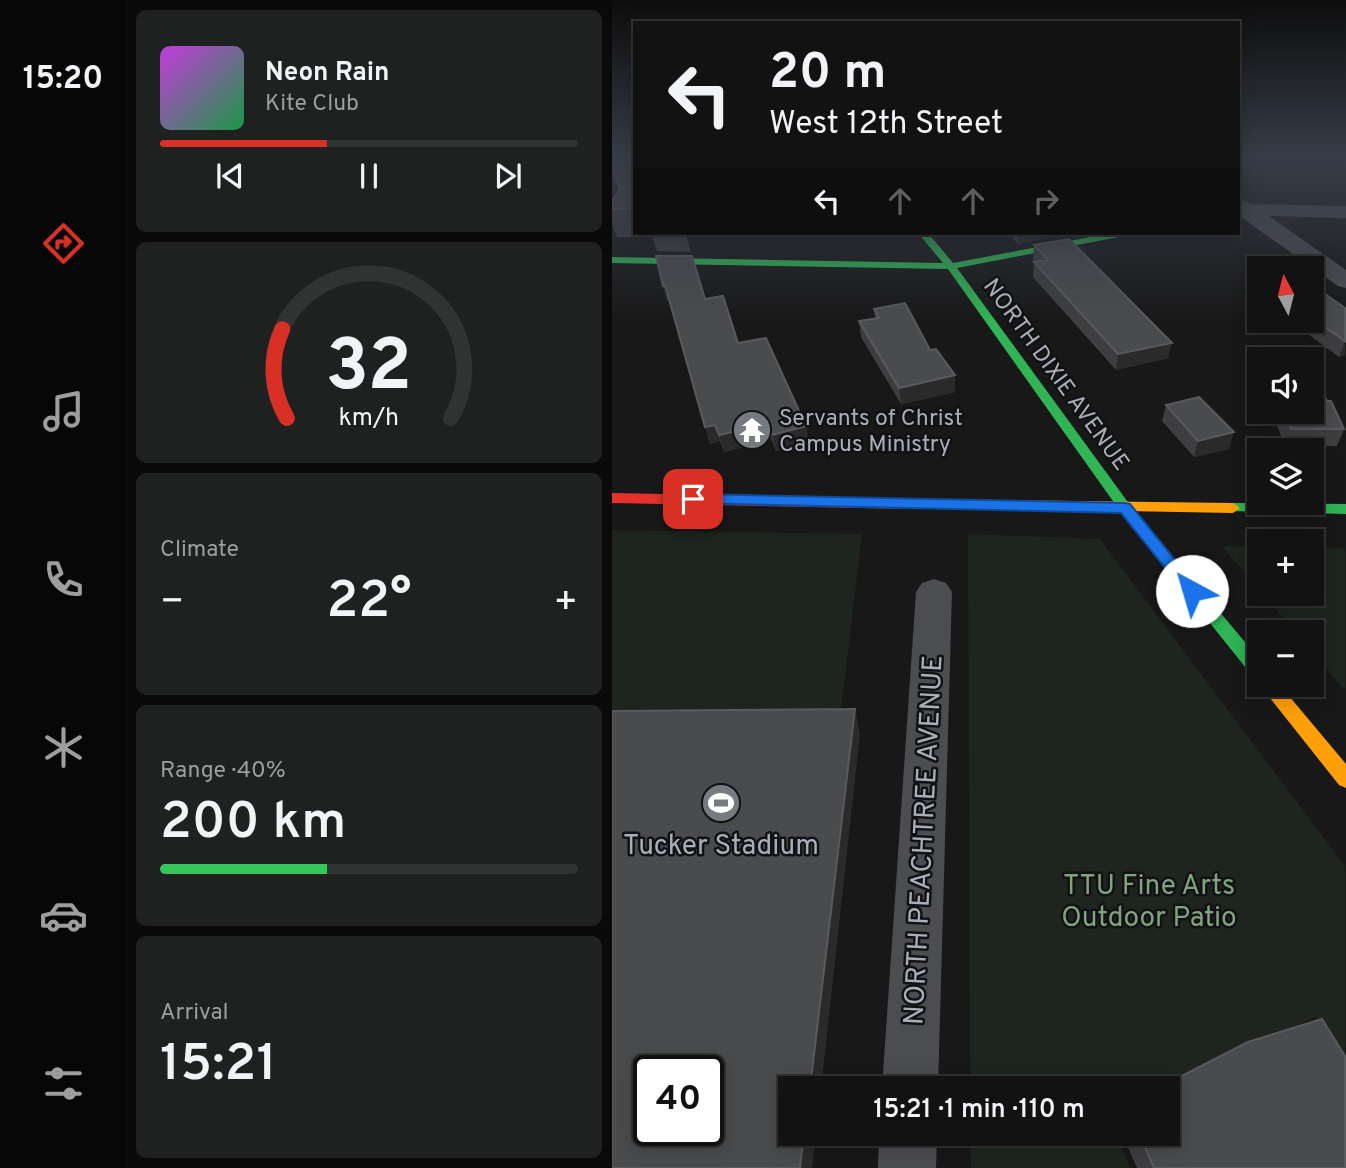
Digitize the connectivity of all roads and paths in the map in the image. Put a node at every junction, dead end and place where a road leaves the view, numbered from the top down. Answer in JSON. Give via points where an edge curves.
{"nodes":[{"id":1,"x":1249,"y":214,"type":"edge"},
{"id":2,"x":925,"y":235,"type":"edge"},
{"id":3,"x":1113,"y":235,"type":"edge"},
{"id":4,"x":612,"y":260,"type":"edge"},
{"id":5,"x":950,"y":266,"type":"junction"},
{"id":6,"x":1345,"y":281,"type":"edge"},
{"id":7,"x":612,"y":498,"type":"edge"},
{"id":8,"x":1125,"y":508,"type":"junction"},
{"id":9,"x":1345,"y":509,"type":"edge"},
{"id":10,"x":934,"y":592,"type":"dead end"},
{"id":11,"x":1247,"y":657,"type":"edge"},
{"id":12,"x":1279,"y":697,"type":"edge"},
{"id":13,"x":1345,"y":779,"type":"edge"},
{"id":14,"x":911,"y":1076,"type":"edge"},
{"id":15,"x":908,"y":1146,"type":"edge"},
{"id":16,"x":907,"y":1168,"type":"edge"}],
"edges":[{"from":1,"to":6,"type":"street"},
{"from":2,"to":5,"type":"street","name":"NORTH DIXIE AVENUE"},
{"from":3,"to":5,"type":"street"},
{"from":4,"to":5,"type":"street"},
{"from":5,"to":8,"type":"street","name":"NORTH DIXIE AVENUE"},
{"from":7,"to":8,"type":"street"},
{"from":8,"to":9,"type":"street"},
{"from":8,"to":11,"type":"street","name":"NORTH DIXIE AVENUE"},
{"from":10,"to":14,"type":"street","name":"NORTH PEACHTREE AVENUE"},
{"from":12,"to":13,"type":"street"},
{"from":15,"to":16,"type":"street"}]}
